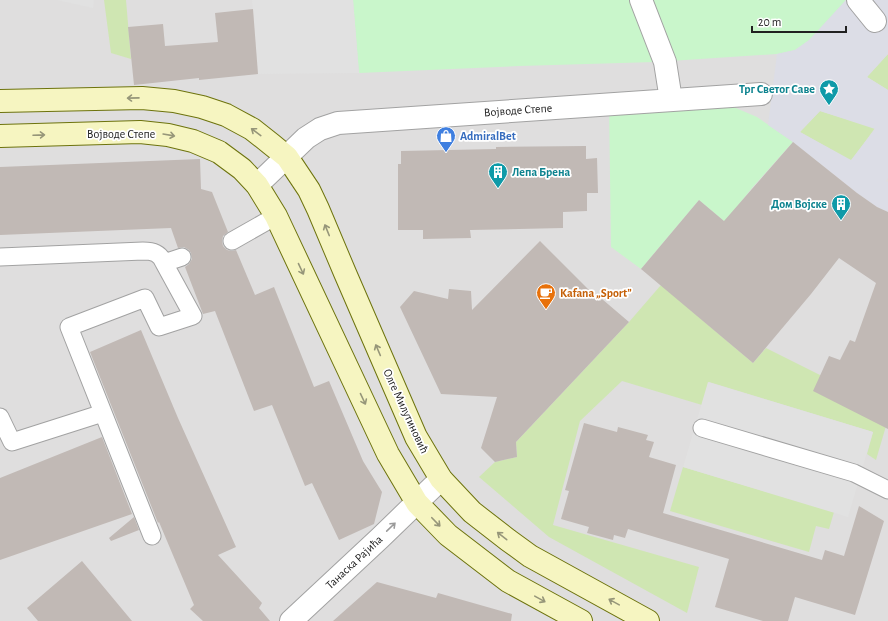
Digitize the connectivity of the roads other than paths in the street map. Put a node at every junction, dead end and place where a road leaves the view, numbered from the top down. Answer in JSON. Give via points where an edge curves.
{"nodes":[{"id":1,"x":641,"y":0,"type":"edge"},
{"id":2,"x":858,"y":0,"type":"edge"},
{"id":3,"x":875,"y":21,"type":"dead end"},
{"id":4,"x":761,"y":94,"type":"dead end"},
{"id":5,"x":671,"y":100,"type":"junction"},
{"id":6,"x":0,"y":101,"type":"edge"},
{"id":7,"x":0,"y":136,"type":"edge"},
{"id":8,"x":287,"y":157,"type":"junction"},
{"id":9,"x":257,"y":185,"type":"junction"},
{"id":10,"x":276,"y":216,"type":"junction"},
{"id":11,"x":232,"y":241,"type":"dead end"},
{"id":12,"x":0,"y":257,"type":"edge"},
{"id":13,"x":182,"y":257,"type":"dead end"},
{"id":14,"x":164,"y":263,"type":"junction"},
{"id":15,"x":103,"y":412,"type":"junction"},
{"id":16,"x":0,"y":417,"type":"edge"},
{"id":17,"x":702,"y":428,"type":"dead end"},
{"id":18,"x":441,"y":479,"type":"junction"},
{"id":19,"x":888,"y":490,"type":"edge"},
{"id":20,"x":417,"y":503,"type":"junction"},
{"id":21,"x":152,"y":536,"type":"dead end"},
{"id":22,"x":291,"y":621,"type":"edge"},
{"id":23,"x":581,"y":621,"type":"edge"},
{"id":24,"x":648,"y":621,"type":"edge"}],
"edges":[{"from":1,"to":5,"type":"street","via":[[665,62]]},
{"from":2,"to":3,"type":"street"},
{"from":4,"to":5,"type":"street","name":"Војводе Степе"},
{"from":5,"to":8,"type":"street","name":"Војводе Степе","via":[[338,123],[320,129],[306,138]]},
{"from":8,"to":6,"type":"street","one_way":true,"via":[[252,129],[202,106],[142,98]]},
{"from":7,"to":9,"type":"street","name":"Војводе Степе","one_way":true,"via":[[140,132],[168,135],[193,141],[220,152],[242,168]]},
{"from":8,"to":9,"type":"street","name":"Војводе Степе"},
{"from":18,"to":8,"type":"street","name":"Олге Милутиновић","one_way":true,"via":[[416,437],[309,190]]},
{"from":9,"to":10,"type":"street"},
{"from":10,"to":11,"type":"lane"},
{"from":10,"to":20,"type":"street","one_way":true,"via":[[388,454]]},
{"from":12,"to":14,"type":"lane","via":[[151,251],[158,254]]},
{"from":13,"to":14,"type":"lane"},
{"from":14,"to":15,"type":"lane","via":[[193,316],[159,327],[145,298],[69,327]]},
{"from":15,"to":16,"type":"lane","via":[[12,442]]},
{"from":15,"to":21,"type":"lane"},
{"from":17,"to":19,"type":"lane","via":[[854,473]]},
{"from":18,"to":20,"type":"street","name":"Танаска Рајића"},
{"from":24,"to":18,"type":"street","name":"Олге Милутиновић","one_way":true,"via":[[530,556],[472,512]]},
{"from":22,"to":20,"type":"street","name":"Танаска Рајића","one_way":true},
{"from":20,"to":23,"type":"street","one_way":true,"via":[[448,535],[508,581]]}]}
